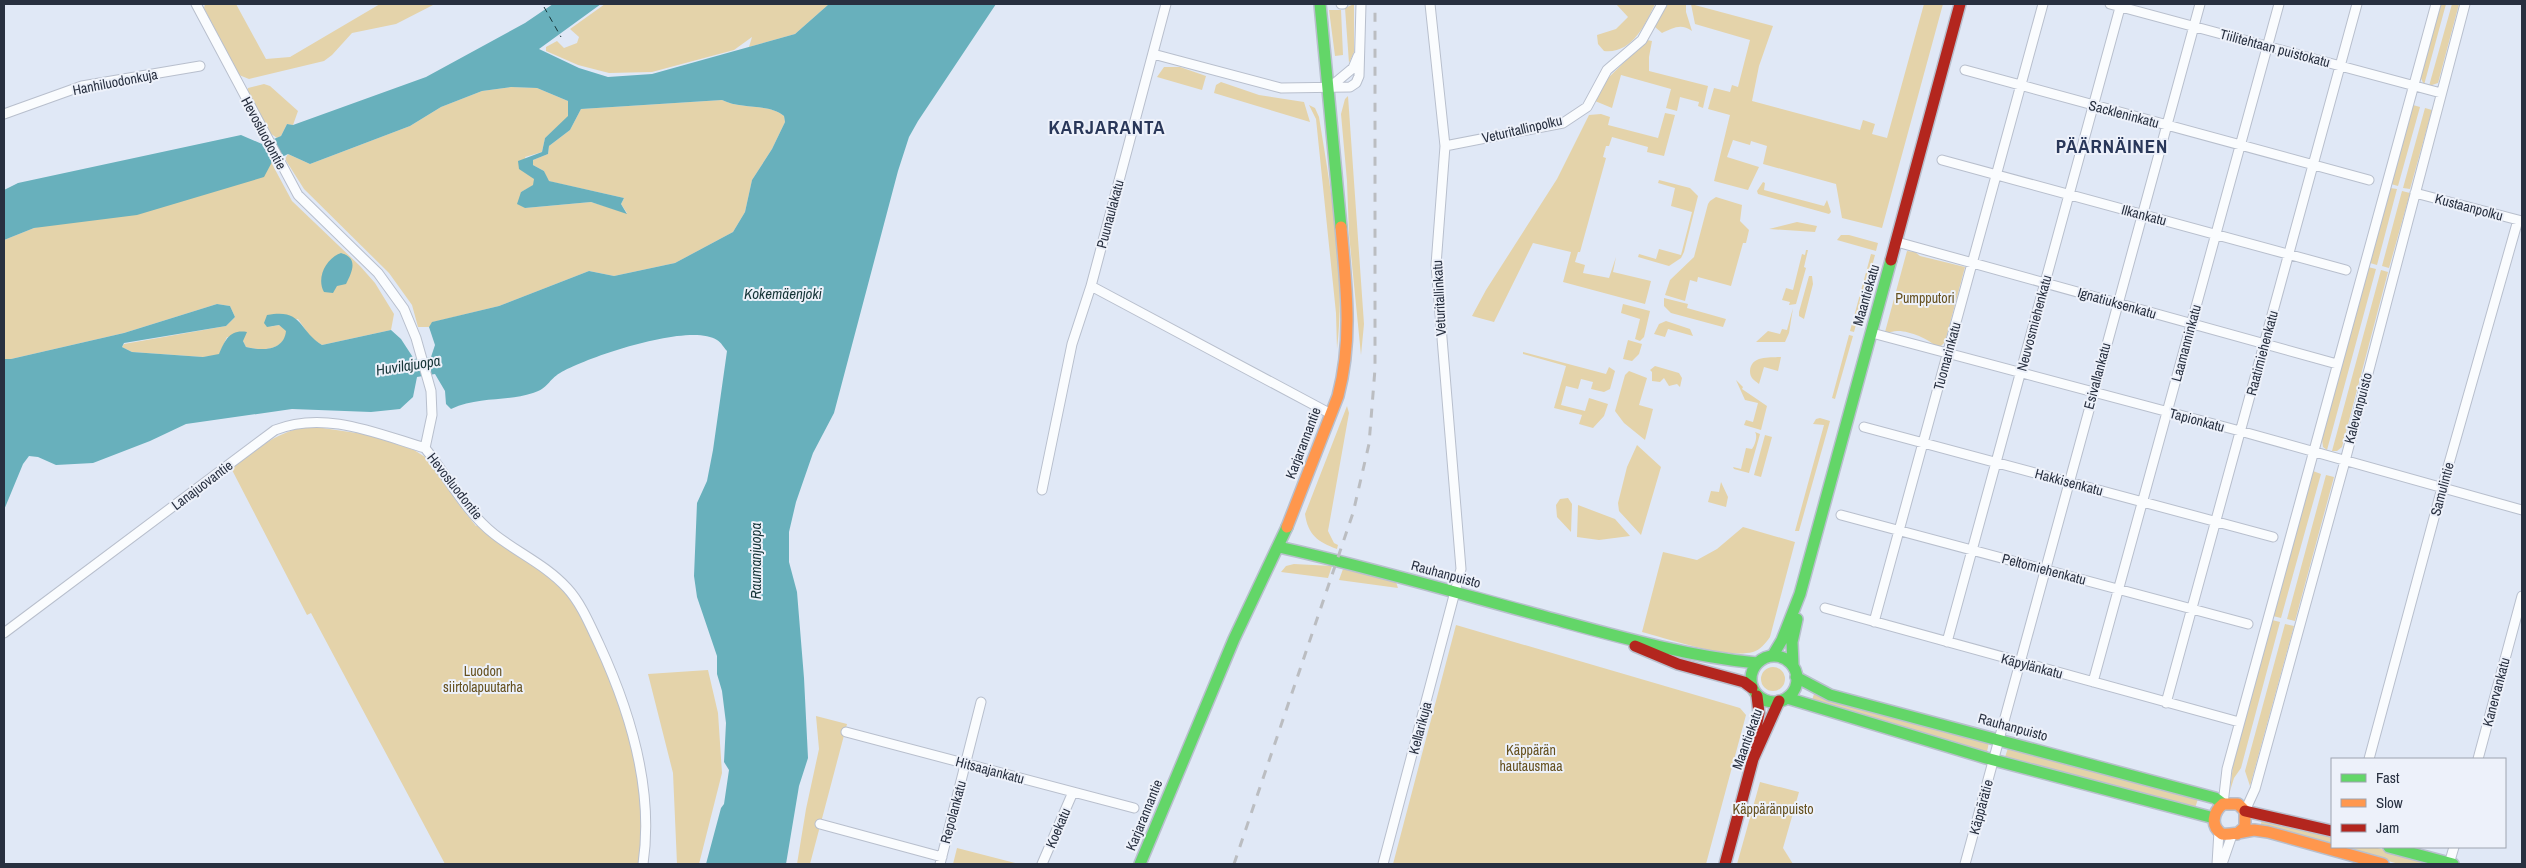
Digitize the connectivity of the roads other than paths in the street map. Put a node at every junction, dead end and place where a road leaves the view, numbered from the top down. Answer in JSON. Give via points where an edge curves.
{"nodes":[{"id":1,"x":196,"y":4,"type":"edge"},
{"id":2,"x":1166,"y":4,"type":"edge"},
{"id":3,"x":1320,"y":4,"type":"edge"},
{"id":4,"x":1361,"y":4,"type":"edge"},
{"id":5,"x":1430,"y":4,"type":"edge"},
{"id":6,"x":1662,"y":4,"type":"edge"},
{"id":7,"x":1960,"y":4,"type":"edge"},
{"id":8,"x":2043,"y":4,"type":"edge"},
{"id":9,"x":2110,"y":4,"type":"edge"},
{"id":10,"x":2200,"y":4,"type":"edge"},
{"id":11,"x":2279,"y":4,"type":"edge"},
{"id":12,"x":2357,"y":4,"type":"edge"},
{"id":13,"x":2436,"y":4,"type":"edge"},
{"id":14,"x":2465,"y":4,"type":"edge"},
{"id":15,"x":2121,"y":5,"type":"edge"},
{"id":16,"x":2194,"y":27,"type":"junction"},
{"id":17,"x":2267,"y":46,"type":"junction"},
{"id":18,"x":1153,"y":54,"type":"junction"},
{"id":19,"x":200,"y":66,"type":"dead end"},
{"id":20,"x":2340,"y":66,"type":"junction"},
{"id":21,"x":1964,"y":70,"type":"dead end"},
{"id":22,"x":2021,"y":86,"type":"junction"},
{"id":23,"x":2413,"y":86,"type":"junction"},
{"id":24,"x":1329,"y":88,"type":"junction"},
{"id":25,"x":2441,"y":92,"type":"junction"},
{"id":26,"x":2094,"y":106,"type":"junction"},
{"id":27,"x":4,"y":114,"type":"edge"},
{"id":28,"x":2166,"y":125,"type":"junction"},
{"id":29,"x":2240,"y":145,"type":"junction"},
{"id":30,"x":1445,"y":146,"type":"junction"},
{"id":31,"x":1942,"y":160,"type":"dead end"},
{"id":32,"x":2313,"y":165,"type":"junction"},
{"id":33,"x":1996,"y":175,"type":"junction"},
{"id":34,"x":2369,"y":180,"type":"dead end"},
{"id":35,"x":2415,"y":193,"type":"junction"},
{"id":36,"x":2069,"y":195,"type":"junction"},
{"id":37,"x":2142,"y":215,"type":"junction"},
{"id":38,"x":2520,"y":221,"type":"edge"},
{"id":39,"x":2216,"y":235,"type":"junction"},
{"id":40,"x":1897,"y":242,"type":"junction"},
{"id":41,"x":2288,"y":255,"type":"junction"},
{"id":42,"x":1972,"y":263,"type":"junction"},
{"id":43,"x":2346,"y":270,"type":"dead end"},
{"id":44,"x":2045,"y":283,"type":"junction"},
{"id":45,"x":1091,"y":286,"type":"junction"},
{"id":46,"x":2117,"y":304,"type":"junction"},
{"id":47,"x":2191,"y":324,"type":"junction"},
{"id":48,"x":1872,"y":333,"type":"junction"},
{"id":49,"x":2264,"y":345,"type":"junction"},
{"id":50,"x":1947,"y":354,"type":"junction"},
{"id":51,"x":2337,"y":364,"type":"junction"},
{"id":52,"x":2020,"y":373,"type":"junction"},
{"id":53,"x":2093,"y":392,"type":"junction"},
{"id":54,"x":2167,"y":412,"type":"junction"},
{"id":55,"x":1331,"y":414,"type":"junction"},
{"id":56,"x":1864,"y":427,"type":"dead end"},
{"id":57,"x":2240,"y":431,"type":"junction"},
{"id":58,"x":1923,"y":443,"type":"junction"},
{"id":59,"x":425,"y":448,"type":"junction"},
{"id":60,"x":2312,"y":452,"type":"junction"},
{"id":61,"x":2344,"y":461,"type":"junction"},
{"id":62,"x":1996,"y":462,"type":"junction"},
{"id":63,"x":2069,"y":482,"type":"junction"},
{"id":64,"x":2442,"y":488,"type":"junction"},
{"id":65,"x":1042,"y":490,"type":"dead end"},
{"id":66,"x":2142,"y":502,"type":"junction"},
{"id":67,"x":2522,"y":510,"type":"edge"},
{"id":68,"x":1841,"y":515,"type":"dead end"},
{"id":69,"x":2216,"y":522,"type":"junction"},
{"id":70,"x":1899,"y":530,"type":"junction"},
{"id":71,"x":2273,"y":537,"type":"dead end"},
{"id":72,"x":1279,"y":547,"type":"junction"},
{"id":73,"x":1972,"y":550,"type":"junction"},
{"id":74,"x":2045,"y":569,"type":"junction"},
{"id":75,"x":2118,"y":589,"type":"junction"},
{"id":76,"x":1456,"y":592,"type":"junction"},
{"id":77,"x":1800,"y":594,"type":"junction"},
{"id":78,"x":2522,"y":596,"type":"edge"},
{"id":79,"x":1826,"y":608,"type":"dead end"},
{"id":80,"x":2192,"y":608,"type":"junction"},
{"id":81,"x":1874,"y":622,"type":"junction"},
{"id":82,"x":2248,"y":624,"type":"dead end"},
{"id":83,"x":1605,"y":632,"type":"junction"},
{"id":84,"x":4,"y":633,"type":"edge"},
{"id":85,"x":1947,"y":642,"type":"junction"},
{"id":86,"x":1773,"y":655,"type":"junction"},
{"id":87,"x":2020,"y":662,"type":"junction"},
{"id":88,"x":1757,"y":663,"type":"junction"},
{"id":89,"x":1795,"y":672,"type":"junction"},
{"id":90,"x":2093,"y":682,"type":"junction"},
{"id":91,"x":1755,"y":692,"type":"junction"},
{"id":92,"x":1783,"y":699,"type":"junction"},
{"id":93,"x":981,"y":702,"type":"dead end"},
{"id":94,"x":2166,"y":703,"type":"junction"},
{"id":95,"x":2239,"y":722,"type":"junction"},
{"id":96,"x":846,"y":732,"type":"dead end"},
{"id":97,"x":1997,"y":750,"type":"junction"},
{"id":98,"x":2369,"y":758,"type":"edge"},
{"id":99,"x":2478,"y":758,"type":"edge"},
{"id":100,"x":966,"y":764,"type":"junction"},
{"id":101,"x":1746,"y":788,"type":"junction"},
{"id":102,"x":1073,"y":792,"type":"junction"},
{"id":103,"x":2222,"y":804,"type":"junction"},
{"id":104,"x":1134,"y":808,"type":"dead end"},
{"id":105,"x":2245,"y":811,"type":"junction"},
{"id":106,"x":2214,"y":818,"type":"junction"},
{"id":107,"x":820,"y":824,"type":"dead end"},
{"id":108,"x":2219,"y":831,"type":"junction"},
{"id":109,"x":2331,"y":831,"type":"edge"},
{"id":110,"x":2235,"y":835,"type":"junction"},
{"id":111,"x":2331,"y":847,"type":"edge"},
{"id":112,"x":2393,"y":848,"type":"edge"},
{"id":113,"x":2454,"y":848,"type":"edge"},
{"id":114,"x":2345,"y":850,"type":"edge"},
{"id":115,"x":941,"y":860,"type":"edge"},
{"id":116,"x":643,"y":864,"type":"edge"},
{"id":117,"x":1042,"y":864,"type":"edge"},
{"id":118,"x":1140,"y":864,"type":"edge"},
{"id":119,"x":1383,"y":864,"type":"edge"},
{"id":120,"x":1725,"y":864,"type":"edge"},
{"id":121,"x":1966,"y":864,"type":"edge"},
{"id":122,"x":2217,"y":864,"type":"edge"},
{"id":123,"x":2222,"y":864,"type":"edge"},
{"id":124,"x":2383,"y":864,"type":"edge"},
{"id":125,"x":2450,"y":864,"type":"edge"}],
"edges":[{"from":1,"to":59,"type":"street","name":"Hevosluodontie","via":[[298,195],[378,273],[404,309],[431,391],[432,415]]},
{"from":2,"to":18,"type":"street","name":"Puunaulakatu"},
{"from":3,"to":24,"type":"main road","name":"Karjarannantie"},
{"from":4,"to":24,"type":"street","via":[[1359,76],[1350,87]]},
{"from":5,"to":30,"type":"street","name":"Veturitallinkatu"},
{"from":6,"to":30,"type":"street","name":"Veturitallinpolku","via":[[1642,40],[1607,70],[1587,107],[1563,123]]},
{"from":7,"to":40,"type":"main road","name":"Maantiekatu"},
{"from":8,"to":22,"type":"street","name":"Tuomarinkatu"},
{"from":9,"to":15,"type":"street","name":"Tiilitehtaan puistokatu"},
{"from":10,"to":16,"type":"street","name":"Esivallankatu"},
{"from":11,"to":17,"type":"street","name":"Laamanninkatu"},
{"from":12,"to":20,"type":"street","name":"Raatimiehenkatu"},
{"from":13,"to":23,"type":"street"},
{"from":14,"to":25,"type":"street","name":"Kalevanpuisto"},
{"from":15,"to":16,"type":"street","name":"Tiilitehtaan puistokatu"},
{"from":15,"to":26,"type":"street","name":"Neuvosmiehenkatu"},
{"from":16,"to":17,"type":"street","name":"Tiilitehtaan puistokatu"},
{"from":16,"to":28,"type":"street","name":"Esivallankatu"},
{"from":17,"to":20,"type":"street","name":"Tiilitehtaan puistokatu"},
{"from":17,"to":29,"type":"street","name":"Laamanninkatu"},
{"from":18,"to":24,"type":"street","via":[[1268,85],[1294,89]]},
{"from":18,"to":45,"type":"street","name":"Puunaulakatu"},
{"from":19,"to":27,"type":"street","name":"Hanhiluodonkuja","via":[[82,86]]},
{"from":20,"to":23,"type":"street","name":"Tiilitehtaan puistokatu"},
{"from":20,"to":32,"type":"street","name":"Raatimiehenkatu"},
{"from":21,"to":22,"type":"street","name":"Sackleninkatu"},
{"from":22,"to":26,"type":"street","name":"Sackleninkatu"},
{"from":22,"to":33,"type":"street","name":"Tuomarinkatu"},
{"from":23,"to":25,"type":"street","name":"Tiilitehtaan puistokatu"},
{"from":23,"to":51,"type":"street"},
{"from":24,"to":55,"type":"main road","name":"Karjarannantie","via":[[1349,342],[1345,372]]},
{"from":25,"to":35,"type":"street","name":"Kalevanpuisto"},
{"from":26,"to":28,"type":"street","name":"Sackleninkatu"},
{"from":26,"to":36,"type":"street","name":"Neuvosmiehenkatu"},
{"from":28,"to":29,"type":"street","name":"Sackleninkatu"},
{"from":28,"to":37,"type":"street","name":"Esivallankatu"},
{"from":29,"to":32,"type":"street","name":"Sackleninkatu"},
{"from":29,"to":39,"type":"street","name":"Laamanninkatu"},
{"from":30,"to":76,"type":"street","name":"Veturitallinkatu","via":[[1436,265],[1461,550]]},
{"from":31,"to":33,"type":"street","name":"Ilkankatu"},
{"from":32,"to":34,"type":"street","name":"Sackleninkatu"},
{"from":32,"to":41,"type":"street","name":"Raatimiehenkatu"},
{"from":33,"to":36,"type":"street","name":"Ilkankatu"},
{"from":33,"to":42,"type":"street","name":"Tuomarinkatu"},
{"from":35,"to":38,"type":"street","name":"Kustaanpolku"},
{"from":35,"to":61,"type":"street","name":"Kalevanpuisto"},
{"from":36,"to":37,"type":"street","name":"Ilkankatu"},
{"from":36,"to":44,"type":"street","name":"Neuvosmiehenkatu"},
{"from":37,"to":39,"type":"street","name":"Ilkankatu"},
{"from":37,"to":46,"type":"street","name":"Esivallankatu"},
{"from":38,"to":64,"type":"street","name":"Samulintie"},
{"from":39,"to":41,"type":"street","name":"Ilkankatu"},
{"from":39,"to":47,"type":"street","name":"Laamanninkatu"},
{"from":40,"to":42,"type":"street","name":"Ignatiuksenkatu"},
{"from":40,"to":48,"type":"main road","name":"Maantiekatu"},
{"from":41,"to":43,"type":"street","name":"Ilkankatu"},
{"from":41,"to":49,"type":"street","name":"Raatimiehenkatu"},
{"from":42,"to":44,"type":"street","name":"Ignatiuksenkatu"},
{"from":42,"to":50,"type":"street","name":"Tuomarinkatu"},
{"from":44,"to":46,"type":"street","name":"Ignatiuksenkatu"},
{"from":44,"to":52,"type":"street","name":"Neuvosmiehenkatu"},
{"from":45,"to":55,"type":"street"},
{"from":45,"to":65,"type":"street","name":"Puunaulakatu","via":[[1072,344]]},
{"from":46,"to":47,"type":"street","name":"Ignatiuksenkatu"},
{"from":46,"to":53,"type":"street","name":"Esivallankatu"},
{"from":47,"to":49,"type":"street","name":"Ignatiuksenkatu"},
{"from":47,"to":54,"type":"street","name":"Laamanninkatu"},
{"from":48,"to":50,"type":"street","name":"Tapionkatu"},
{"from":48,"to":77,"type":"main road","name":"Maantiekatu"},
{"from":49,"to":51,"type":"street","name":"Ignatiuksenkatu"},
{"from":49,"to":57,"type":"street","name":"Raatimiehenkatu"},
{"from":50,"to":52,"type":"street","name":"Tapionkatu"},
{"from":50,"to":58,"type":"street","name":"Tuomarinkatu"},
{"from":51,"to":60,"type":"street"},
{"from":52,"to":53,"type":"street","name":"Tapionkatu"},
{"from":52,"to":62,"type":"street","name":"Neuvosmiehenkatu"},
{"from":53,"to":54,"type":"street","name":"Tapionkatu"},
{"from":53,"to":63,"type":"street","name":"Esivallankatu"},
{"from":54,"to":57,"type":"street","name":"Tapionkatu"},
{"from":54,"to":66,"type":"street","name":"Laamanninkatu"},
{"from":55,"to":72,"type":"main road","name":"Karjarannantie"},
{"from":56,"to":58,"type":"street","name":"Hakkisenkatu"},
{"from":57,"to":60,"type":"street","name":"Tapionkatu"},
{"from":57,"to":69,"type":"street","name":"Raatimiehenkatu"},
{"from":58,"to":62,"type":"street","name":"Hakkisenkatu"},
{"from":58,"to":70,"type":"street","name":"Tuomarinkatu"},
{"from":59,"to":84,"type":"street","name":"Lanajuovantie","via":[[337,423],[307,422],[276,430]]},
{"from":59,"to":116,"type":"street","name":"Hevosluodontie","via":[[465,503],[493,533],[546,568],[568,590],[590,624],[619,690],[632,733],[646,819]]},
{"from":60,"to":61,"type":"street","name":"Tapionkatu"},
{"from":60,"to":95,"type":"street"},
{"from":61,"to":64,"type":"street","name":"Tapionkatu"},
{"from":61,"to":105,"type":"street","name":"Kalevanpuisto","via":[[2255,790]]},
{"from":62,"to":63,"type":"street","name":"Hakkisenkatu"},
{"from":62,"to":73,"type":"street","name":"Neuvosmiehenkatu"},
{"from":63,"to":66,"type":"street","name":"Hakkisenkatu"},
{"from":63,"to":74,"type":"street","name":"Esivallankatu"},
{"from":64,"to":67,"type":"street","name":"Tapionkatu"},
{"from":64,"to":98,"type":"street","name":"Samulintie"},
{"from":66,"to":69,"type":"street","name":"Hakkisenkatu"},
{"from":66,"to":75,"type":"street","name":"Laamanninkatu"},
{"from":68,"to":70,"type":"street","name":"Peltomiehenkatu"},
{"from":69,"to":71,"type":"street","name":"Hakkisenkatu"},
{"from":69,"to":80,"type":"street","name":"Raatimiehenkatu"},
{"from":70,"to":73,"type":"street","name":"Peltomiehenkatu"},
{"from":70,"to":81,"type":"street","name":"Tuomarinkatu"},
{"from":72,"to":76,"type":"main road","name":"Rauhanpuisto"},
{"from":72,"to":118,"type":"main road","name":"Karjarannantie","via":[[1234,639]]},
{"from":73,"to":74,"type":"street","name":"Peltomiehenkatu"},
{"from":73,"to":85,"type":"street","name":"Neuvosmiehenkatu"},
{"from":74,"to":75,"type":"street","name":"Peltomiehenkatu"},
{"from":74,"to":87,"type":"street","name":"Esivallankatu"},
{"from":75,"to":80,"type":"street","name":"Peltomiehenkatu"},
{"from":75,"to":90,"type":"street","name":"Laamanninkatu"},
{"from":76,"to":83,"type":"main road","name":"Rauhanpuisto"},
{"from":76,"to":119,"type":"street","name":"Kellarikuja"},
{"from":77,"to":86,"type":"main road","name":"Maantiekatu"},
{"from":77,"to":89,"type":"main road","name":"Maantiekatu","via":[[1792,642]]},
{"from":78,"to":99,"type":"street","name":"Kanervankatu"},
{"from":79,"to":81,"type":"street","name":"Käpylänkatu"},
{"from":80,"to":82,"type":"street","name":"Peltomiehenkatu"},
{"from":80,"to":94,"type":"street","name":"Raatimiehenkatu"},
{"from":81,"to":85,"type":"street","name":"Käpylänkatu"},
{"from":83,"to":88,"type":"main road","name":"Rauhanpuisto","via":[[1712,659]]},
{"from":83,"to":91,"type":"main road","name":"Rauhanpuisto","via":[[1660,657],[1744,682]]},
{"from":85,"to":87,"type":"street","name":"Käpylänkatu"},
{"from":86,"to":88,"type":"main road"},
{"from":86,"to":89,"type":"main road","via":[[1787,660]]},
{"from":87,"to":90,"type":"street","name":"Käpylänkatu"},
{"from":87,"to":97,"type":"street","name":"Esivallankatu"},
{"from":88,"to":91,"type":"main road","via":[[1752,671]]},
{"from":89,"to":92,"type":"main road","via":[[1793,692]]},
{"from":89,"to":97,"type":"main road","name":"Rauhanpuisto","via":[[1830,695]]},
{"from":90,"to":94,"type":"street","name":"Käpylänkatu"},
{"from":91,"to":92,"type":"main road","via":[[1767,700]]},
{"from":91,"to":101,"type":"main road","name":"Maantiekatu","via":[[1759,713]]},
{"from":92,"to":97,"type":"main road","name":"Rauhanpuisto","via":[[1809,703],[1845,717]]},
{"from":92,"to":101,"type":"main road","name":"Maantiekatu","via":[[1769,716]]},
{"from":93,"to":100,"type":"street","name":"Repolankatu"},
{"from":94,"to":95,"type":"street","name":"Käpylänkatu"},
{"from":95,"to":103,"type":"street","via":[[2226,769]]},
{"from":96,"to":100,"type":"street","name":"Hitsaajankatu"},
{"from":97,"to":103,"type":"main road","name":"Rauhanpuisto","via":[[2215,798]]},
{"from":97,"to":106,"type":"main road","name":"Rauhanpuisto"},
{"from":97,"to":121,"type":"street","name":"Käppärätie"},
{"from":100,"to":102,"type":"street","name":"Hitsaajankatu"},
{"from":100,"to":115,"type":"street","name":"Repolankatu"},
{"from":101,"to":120,"type":"main road","name":"Maantiekatu"},
{"from":102,"to":104,"type":"street","name":"Hitsaajankatu"},
{"from":102,"to":117,"type":"street","name":"Koekatu"},
{"from":103,"to":105,"type":"main road","via":[[2233,802]]},
{"from":103,"to":106,"type":"main road","via":[[2216,809]]},
{"from":105,"to":109,"type":"main road"},
{"from":105,"to":110,"type":"main road","via":[[2245,827]]},
{"from":106,"to":108,"type":"main road"},
{"from":107,"to":115,"type":"street"},
{"from":108,"to":110,"type":"main road"},
{"from":108,"to":122,"type":"street"},
{"from":110,"to":111,"type":"main road","via":[[2249,830],[2263,831]]},
{"from":110,"to":123,"type":"street"},
{"from":112,"to":125,"type":"main road"},
{"from":113,"to":125,"type":"street"},
{"from":114,"to":124,"type":"main road"}]}
